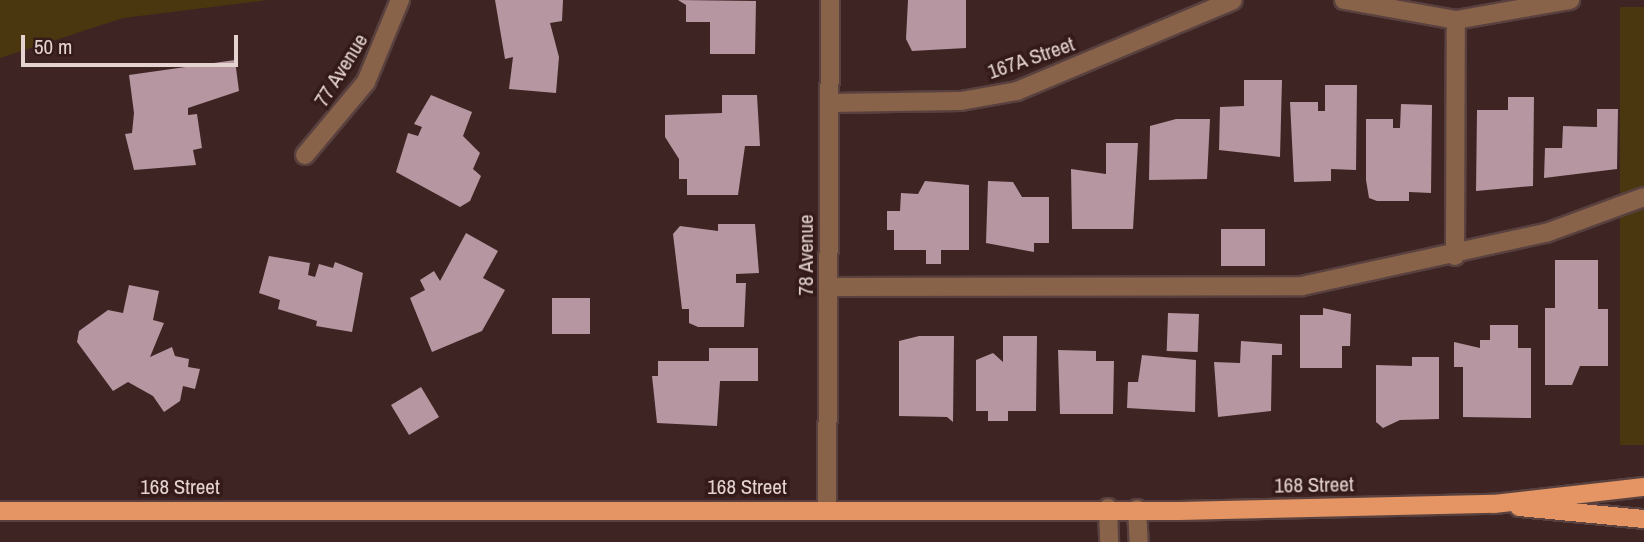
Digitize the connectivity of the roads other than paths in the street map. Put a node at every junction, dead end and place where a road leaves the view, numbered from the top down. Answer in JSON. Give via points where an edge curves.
{"nodes":[{"id":1,"x":401,"y":0,"type":"edge"},
{"id":2,"x":830,"y":0,"type":"edge"},
{"id":3,"x":1233,"y":0,"type":"edge"},
{"id":4,"x":1344,"y":0,"type":"edge"},
{"id":5,"x":1570,"y":0,"type":"edge"},
{"id":6,"x":1456,"y":20,"type":"junction"},
{"id":7,"x":830,"y":103,"type":"junction"},
{"id":8,"x":305,"y":155,"type":"dead end"},
{"id":9,"x":1644,"y":197,"type":"edge"},
{"id":10,"x":1455,"y":256,"type":"junction"},
{"id":11,"x":828,"y":288,"type":"junction"},
{"id":12,"x":1644,"y":487,"type":"edge"},
{"id":13,"x":1494,"y":504,"type":"junction"},
{"id":14,"x":1108,"y":508,"type":"junction"},
{"id":15,"x":827,"y":509,"type":"junction"},
{"id":16,"x":1137,"y":509,"type":"junction"},
{"id":17,"x":0,"y":511,"type":"edge"},
{"id":18,"x":1644,"y":519,"type":"edge"},
{"id":19,"x":1109,"y":542,"type":"edge"},
{"id":20,"x":1139,"y":542,"type":"edge"}],
"edges":[{"from":1,"to":8,"type":"street","name":"77 Avenue","via":[[366,82]]},
{"from":2,"to":7,"type":"street","name":"78 Avenue"},
{"from":3,"to":7,"type":"street","name":"167A Street","via":[[1017,91],[951,101]]},
{"from":4,"to":6,"type":"street"},
{"from":5,"to":6,"type":"street"},
{"from":6,"to":10,"type":"street"},
{"from":7,"to":11,"type":"street","name":"78 Avenue"},
{"from":9,"to":10,"type":"street","via":[[1580,223]]},
{"from":10,"to":11,"type":"street","via":[[1285,287]]},
{"from":11,"to":15,"type":"street","name":"78 Avenue"},
{"from":12,"to":13,"type":"main road","name":"168 Street"},
{"from":13,"to":16,"type":"main road","name":"168 Street"},
{"from":13,"to":18,"type":"main road","name":"168 Street"},
{"from":14,"to":15,"type":"main road","name":"168 Street"},
{"from":14,"to":16,"type":"main road","name":"168 Street"},
{"from":14,"to":19,"type":"street"},
{"from":15,"to":17,"type":"main road","name":"168 Street"},
{"from":16,"to":20,"type":"street"}]}
